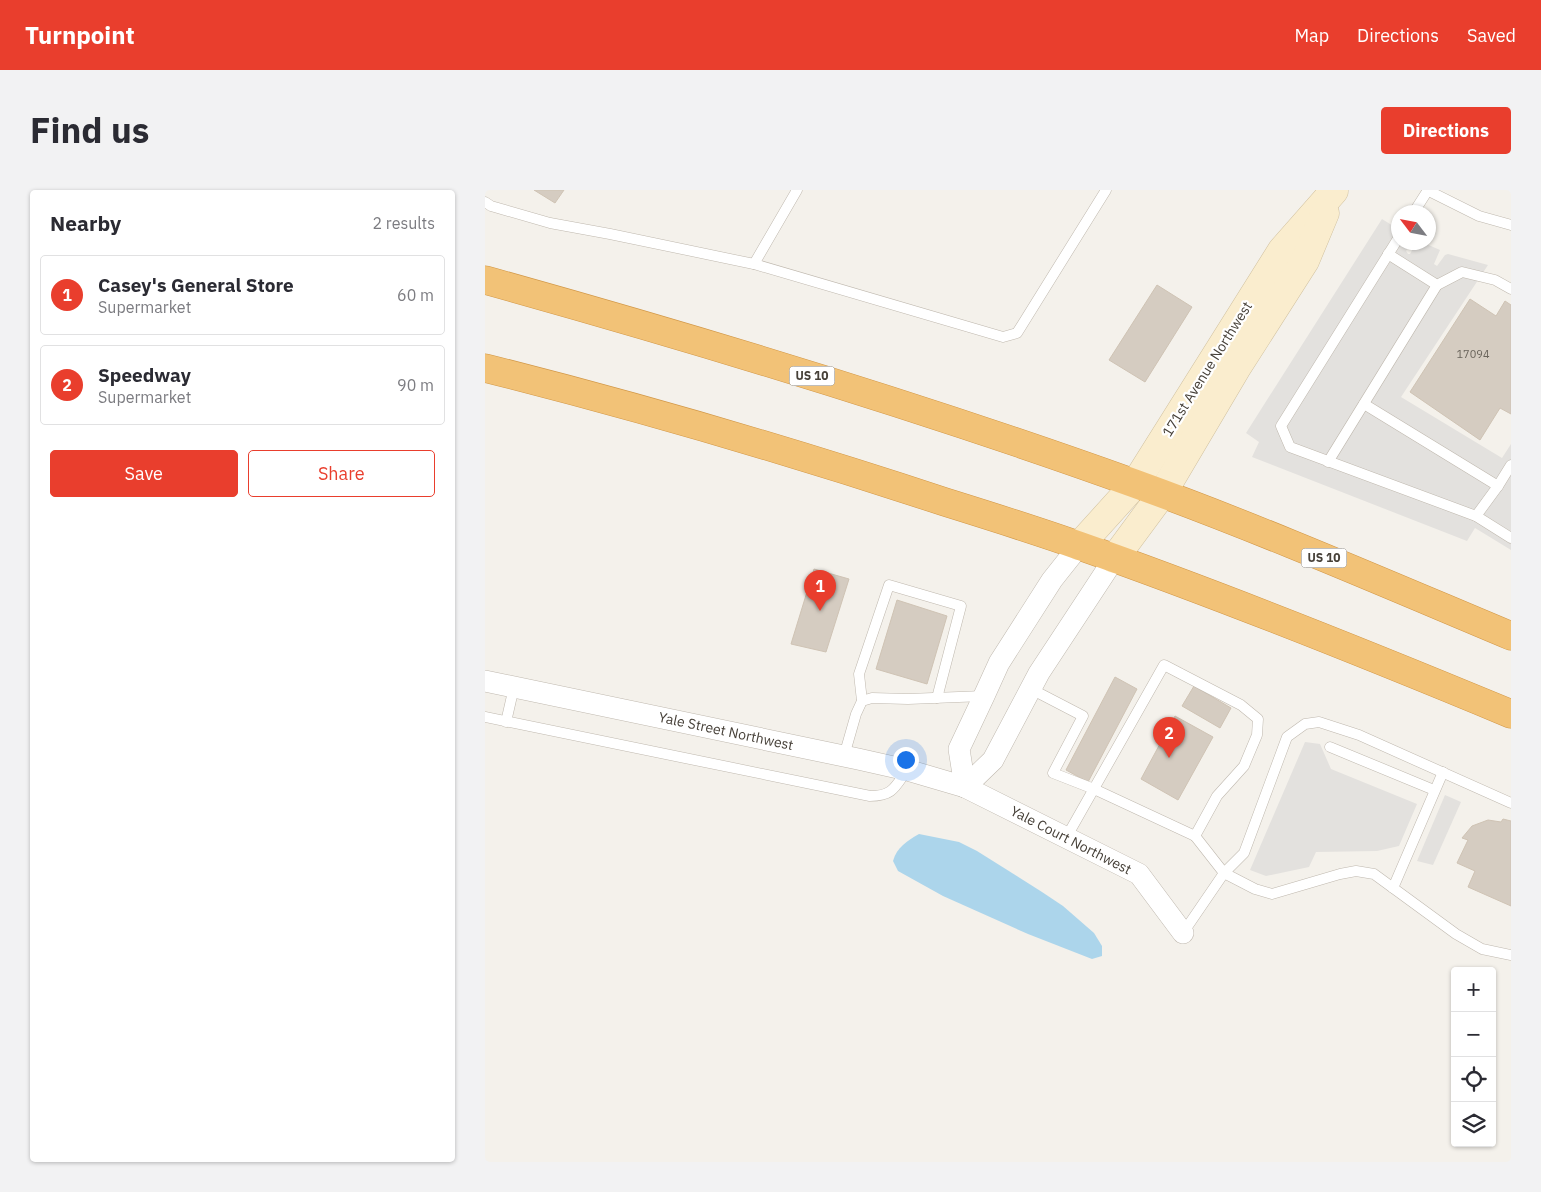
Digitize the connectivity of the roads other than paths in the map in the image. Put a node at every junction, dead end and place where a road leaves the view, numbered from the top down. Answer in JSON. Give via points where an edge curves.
{"nodes":[{"id":1,"x":797,"y":190,"type":"edge"},
{"id":2,"x":1106,"y":190,"type":"edge"},
{"id":3,"x":1334,"y":190,"type":"edge"},
{"id":4,"x":1427,"y":190,"type":"edge"},
{"id":5,"x":485,"y":202,"type":"edge"},
{"id":6,"x":1418,"y":205,"type":"edge"},
{"id":7,"x":1511,"y":224,"type":"edge"},
{"id":8,"x":1391,"y":250,"type":"edge"},
{"id":9,"x":1388,"y":254,"type":"junction"},
{"id":10,"x":754,"y":264,"type":"junction"},
{"id":11,"x":485,"y":280,"type":"edge"},
{"id":12,"x":1437,"y":285,"type":"junction"},
{"id":13,"x":1511,"y":289,"type":"edge"},
{"id":14,"x":485,"y":368,"type":"edge"},
{"id":15,"x":1363,"y":404,"type":"junction"},
{"id":16,"x":1328,"y":462,"type":"junction"},
{"id":17,"x":1511,"y":465,"type":"edge"},
{"id":18,"x":1135,"y":484,"type":"junction"},
{"id":19,"x":1498,"y":486,"type":"junction"},
{"id":20,"x":1162,"y":494,"type":"junction"},
{"id":21,"x":1476,"y":516,"type":"junction"},
{"id":22,"x":1511,"y":538,"type":"edge"},
{"id":23,"x":1079,"y":546,"type":"junction"},
{"id":24,"x":1114,"y":559,"type":"junction"},
{"id":25,"x":1511,"y":636,"type":"edge"},
{"id":26,"x":485,"y":681,"type":"edge"},
{"id":27,"x":514,"y":687,"type":"junction"},
{"id":28,"x":1031,"y":689,"type":"junction"},
{"id":29,"x":984,"y":696,"type":"junction"},
{"id":30,"x":937,"y":698,"type":"junction"},
{"id":31,"x":862,"y":701,"type":"junction"},
{"id":32,"x":1511,"y":714,"type":"edge"},
{"id":33,"x":485,"y":718,"type":"edge"},
{"id":34,"x":507,"y":722,"type":"junction"},
{"id":35,"x":1331,"y":747,"type":"dead end"},
{"id":36,"x":844,"y":756,"type":"junction"},
{"id":37,"x":907,"y":770,"type":"junction"},
{"id":38,"x":1443,"y":772,"type":"junction"},
{"id":39,"x":965,"y":787,"type":"junction"},
{"id":40,"x":1094,"y":789,"type":"junction"},
{"id":41,"x":1435,"y":790,"type":"junction"},
{"id":42,"x":1511,"y":803,"type":"edge"},
{"id":43,"x":1195,"y":836,"type":"junction"},
{"id":44,"x":1066,"y":838,"type":"junction"},
{"id":45,"x":1224,"y":873,"type":"junction"},
{"id":46,"x":1393,"y":888,"type":"junction"},
{"id":47,"x":1183,"y":933,"type":"joint"},
{"id":48,"x":1511,"y":955,"type":"edge"}],
"edges":[{"from":1,"to":10,"type":"lane"},
{"from":2,"to":10,"type":"lane","via":[[1017,333],[1003,337]]},
{"from":3,"to":18,"type":"street","name":"171st Avenue Northwest","via":[[1282,250]]},
{"from":3,"to":20,"type":"street","name":"171st Avenue Northwest","via":[[1305,261]]},
{"from":4,"to":6,"type":"lane"},
{"from":4,"to":7,"type":"lane","via":[[1479,216]]},
{"from":5,"to":10,"type":"lane","via":[[550,223]]},
{"from":8,"to":9,"type":"lane"},
{"from":9,"to":12,"type":"lane"},
{"from":9,"to":16,"type":"lane","via":[[1281,426],[1289,447]]},
{"from":11,"to":18,"type":"highway","number":"US 10","via":[[897,402]]},
{"from":12,"to":13,"type":"lane","via":[[1462,272],[1495,280]]},
{"from":12,"to":15,"type":"lane"},
{"from":14,"to":23,"type":"highway","via":[[869,476]]},
{"from":15,"to":16,"type":"lane"},
{"from":15,"to":19,"type":"lane"},
{"from":16,"to":21,"type":"lane"},
{"from":17,"to":19,"type":"lane"},
{"from":18,"to":20,"type":"highway","number":"US 10"},
{"from":18,"to":23,"type":"street","name":"171st Avenue Northwest"},
{"from":19,"to":21,"type":"lane"},
{"from":20,"to":24,"type":"street","name":"171st Avenue Northwest"},
{"from":20,"to":25,"type":"highway","number":"US 10"},
{"from":21,"to":22,"type":"lane"},
{"from":23,"to":24,"type":"highway"},
{"from":23,"to":29,"type":"street","via":[[1052,580],[999,663]]},
{"from":24,"to":28,"type":"street"},
{"from":24,"to":32,"type":"highway","via":[[1401,668]]},
{"from":26,"to":27,"type":"street","name":"Yale Street Northwest"},
{"from":27,"to":34,"type":"lane"},
{"from":27,"to":36,"type":"street","name":"Yale Street Northwest"},
{"from":28,"to":39,"type":"street","via":[[993,760]]},
{"from":28,"to":40,"type":"lane","via":[[1083,716],[1053,773]]},
{"from":29,"to":30,"type":"lane"},
{"from":29,"to":39,"type":"street","via":[[959,749]]},
{"from":30,"to":31,"type":"lane","via":[[872,698]]},
{"from":30,"to":31,"type":"lane","via":[[961,606],[889,585],[859,674]]},
{"from":31,"to":36,"type":"lane"},
{"from":33,"to":34,"type":"lane"},
{"from":34,"to":37,"type":"lane","via":[[870,796],[882,796],[892,791]]},
{"from":35,"to":41,"type":"lane"},
{"from":36,"to":37,"type":"street","name":"Yale Street Northwest"},
{"from":37,"to":39,"type":"street","name":"Yale Street Northwest"},
{"from":38,"to":41,"type":"lane"},
{"from":38,"to":42,"type":"lane"},
{"from":38,"to":45,"type":"lane","via":[[1359,735],[1319,722],[1305,724],[1287,737],[1244,853]]},
{"from":39,"to":44,"type":"street","name":"Yale Court Northwest"},
{"from":40,"to":43,"type":"lane"},
{"from":40,"to":43,"type":"lane","via":[[1164,665],[1241,705],[1258,718],[1257,735],[1244,766],[1217,796]]},
{"from":40,"to":44,"type":"lane"},
{"from":41,"to":46,"type":"lane"},
{"from":43,"to":45,"type":"lane"},
{"from":44,"to":47,"type":"street","name":"Yale Court Northwest","via":[[1139,874]]},
{"from":45,"to":46,"type":"lane","via":[[1272,894],[1357,871],[1374,874]]},
{"from":45,"to":47,"type":"lane"},
{"from":46,"to":48,"type":"lane","via":[[1481,949]]}]}
